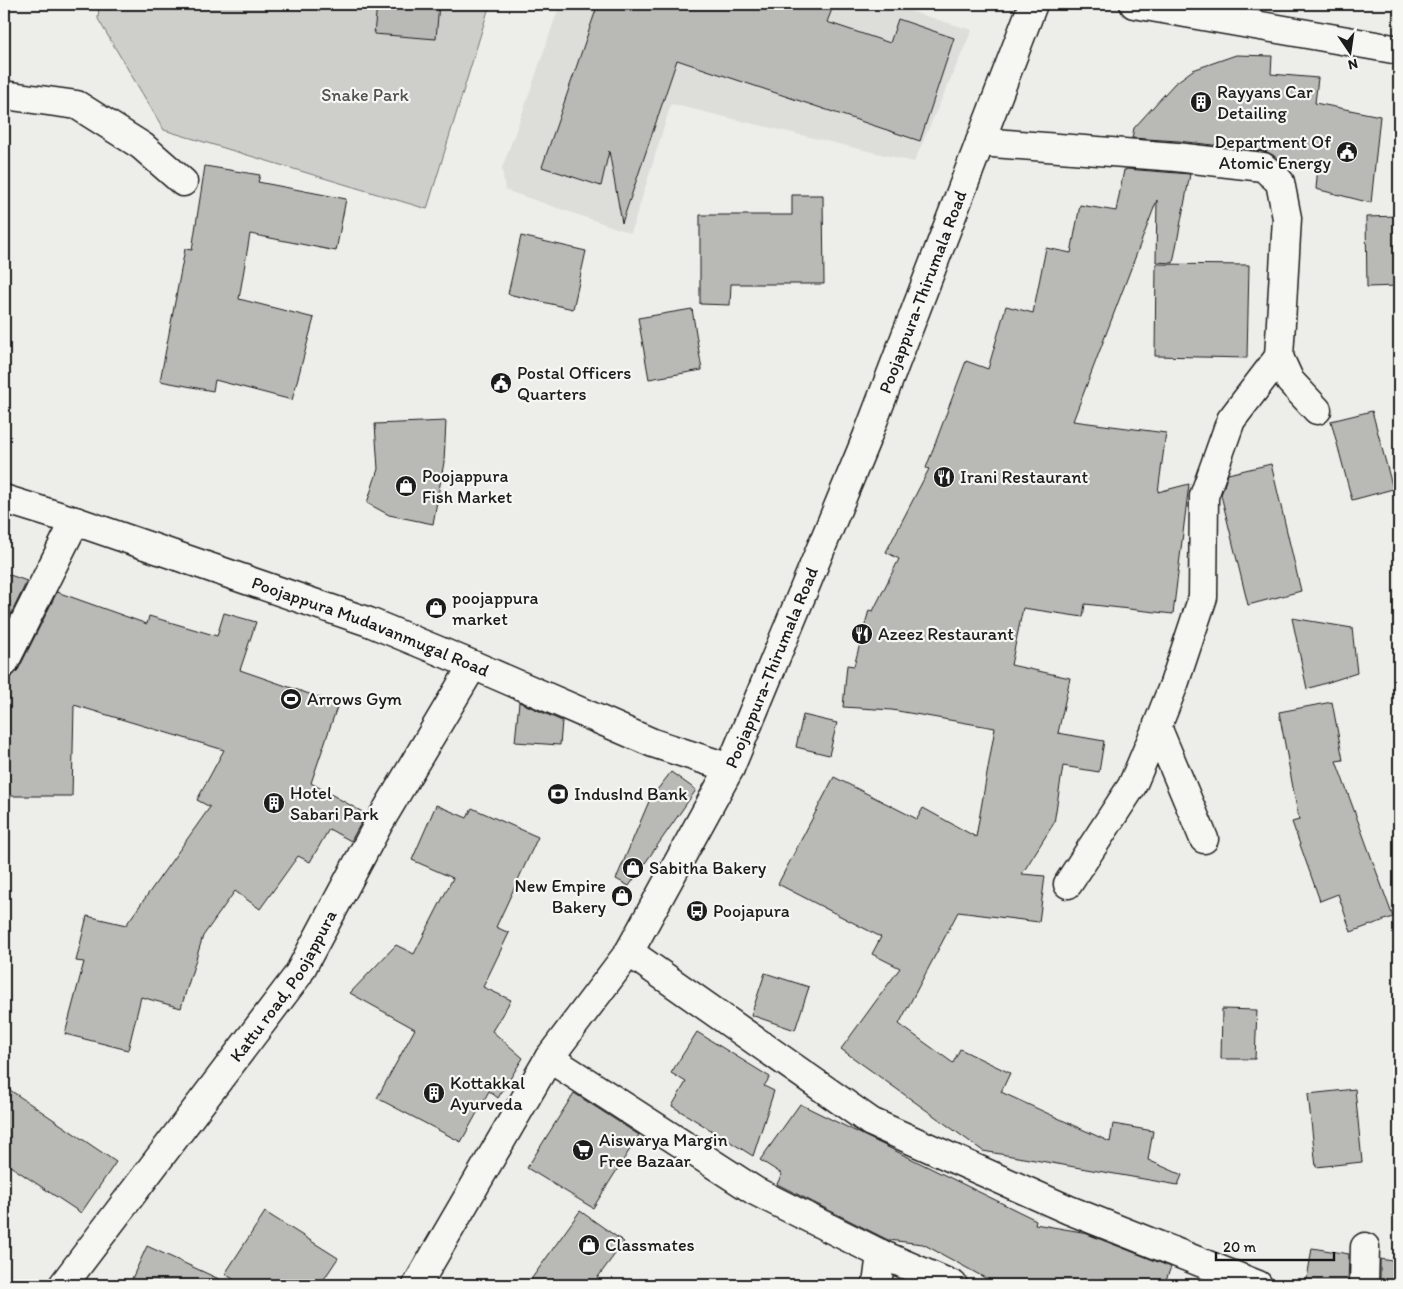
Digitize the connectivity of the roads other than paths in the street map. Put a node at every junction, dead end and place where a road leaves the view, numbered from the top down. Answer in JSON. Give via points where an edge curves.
{"nodes":[{"id":1,"x":1033,"y":4,"type":"edge"},
{"id":2,"x":1134,"y":4,"type":"edge"},
{"id":3,"x":1399,"y":50,"type":"edge"},
{"id":4,"x":4,"y":95,"type":"edge"},
{"id":5,"x":980,"y":142,"type":"junction"},
{"id":6,"x":183,"y":182,"type":"dead end"},
{"id":7,"x":1279,"y":357,"type":"junction"},
{"id":8,"x":1317,"y":410,"type":"dead end"},
{"id":9,"x":4,"y":499,"type":"edge"},
{"id":10,"x":75,"y":520,"type":"junction"},
{"id":11,"x":4,"y":663,"type":"edge"},
{"id":12,"x":473,"y":665,"type":"junction"},
{"id":13,"x":1157,"y":727,"type":"junction"},
{"id":14,"x":730,"y":768,"type":"junction"},
{"id":15,"x":1204,"y":839,"type":"dead end"},
{"id":16,"x":1068,"y":884,"type":"dead end"},
{"id":17,"x":629,"y":952,"type":"junction"},
{"id":18,"x":549,"y":1058,"type":"junction"},
{"id":19,"x":1365,"y":1247,"type":"dead end"},
{"id":20,"x":881,"y":1254,"type":"junction"},
{"id":21,"x":63,"y":1285,"type":"edge"},
{"id":22,"x":417,"y":1285,"type":"edge"},
{"id":23,"x":876,"y":1285,"type":"edge"},
{"id":24,"x":953,"y":1285,"type":"edge"},
{"id":25,"x":1258,"y":1285,"type":"edge"},
{"id":26,"x":1364,"y":1285,"type":"edge"}],
"edges":[{"from":1,"to":5,"type":"street","name":"Poojappura-Thirumala Road"},
{"from":2,"to":3,"type":"street"},
{"from":4,"to":6,"type":"street","via":[[78,105],[142,146]]},
{"from":5,"to":7,"type":"street","via":[[1263,167],[1280,182],[1287,218]]},
{"from":5,"to":14,"type":"street","name":"Poojappura-Thirumala Road","via":[[867,437]]},
{"from":7,"to":8,"type":"street","via":[[1290,381]]},
{"from":7,"to":13,"type":"street","via":[[1231,420],[1204,496],[1203,597]]},
{"from":9,"to":10,"type":"street","name":"Poojappura Mudavanmugal Road"},
{"from":10,"to":11,"type":"street"},
{"from":10,"to":12,"type":"street","name":"Poojappura Mudavanmugal Road","via":[[369,622]]},
{"from":12,"to":14,"type":"street","name":"Poojappura Mudavanmugal Road","via":[[652,743]]},
{"from":12,"to":21,"type":"street","name":"Kattu road, Poojappura","via":[[379,823],[298,975]]},
{"from":13,"to":15,"type":"street"},
{"from":13,"to":16,"type":"street","via":[[1132,786]]},
{"from":14,"to":17,"type":"street","name":"Poojappura-Thirumala Road"},
{"from":17,"to":18,"type":"street","name":"Poojappura-Thirumala Road"},
{"from":17,"to":25,"type":"street","via":[[871,1122],[1069,1210]]},
{"from":18,"to":20,"type":"street","via":[[755,1191]]},
{"from":18,"to":22,"type":"street","name":"Poojappura-Thirumala Road"},
{"from":19,"to":26,"type":"street"},
{"from":20,"to":23,"type":"street"},
{"from":20,"to":24,"type":"street"}]}
